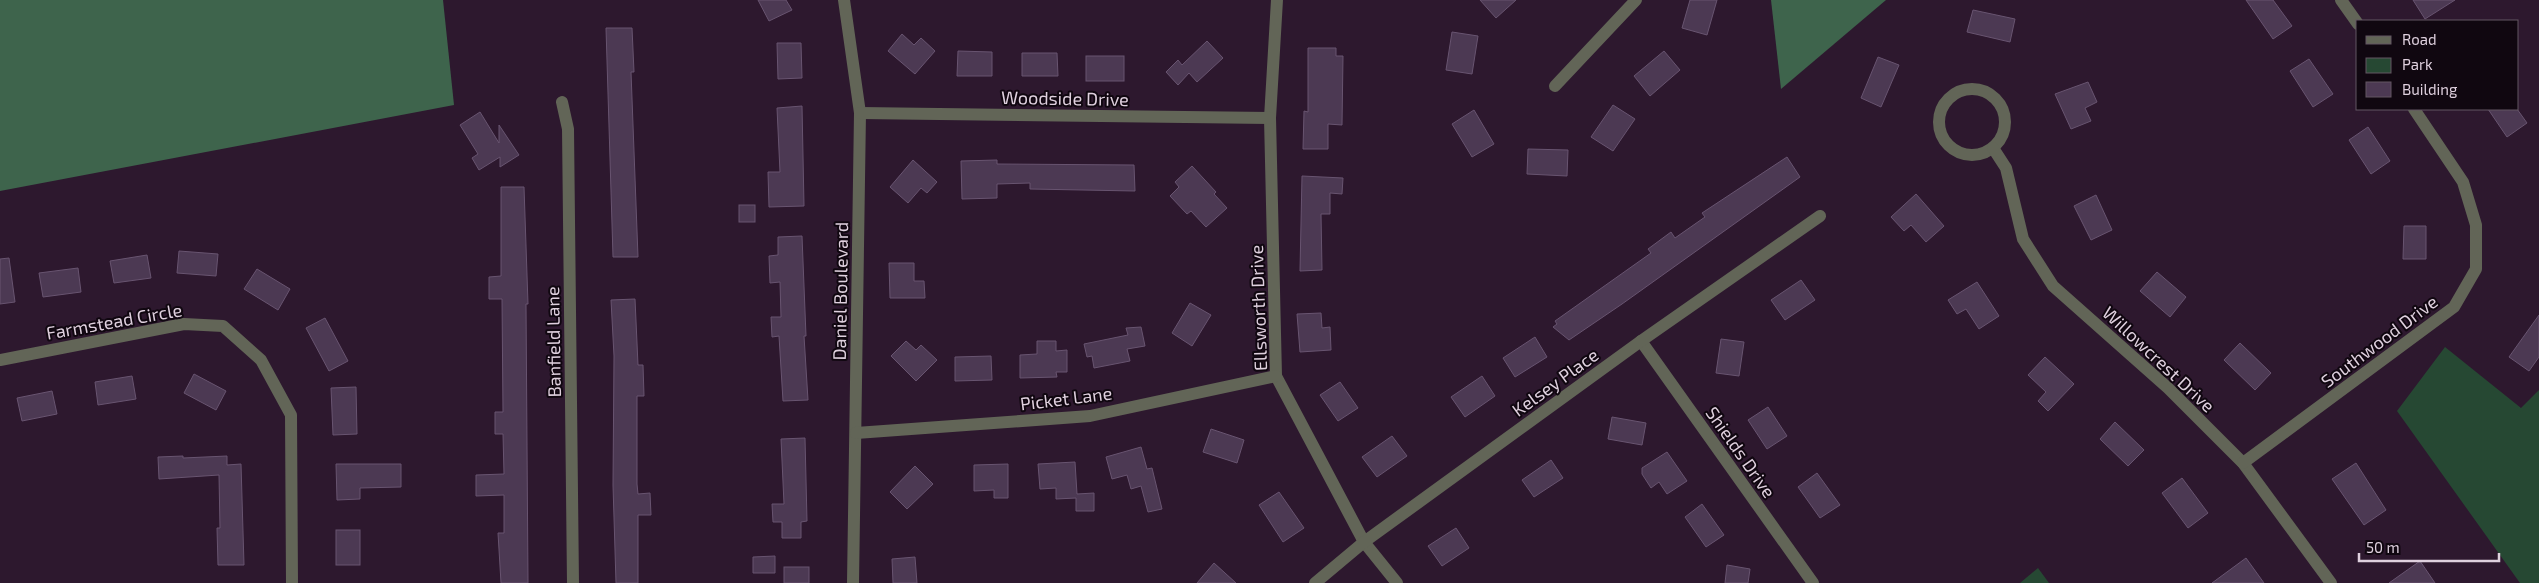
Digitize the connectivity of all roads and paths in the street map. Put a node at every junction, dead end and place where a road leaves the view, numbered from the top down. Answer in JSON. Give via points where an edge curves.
{"nodes":[{"id":1,"x":844,"y":0,"type":"edge"},
{"id":2,"x":1277,"y":0,"type":"edge"},
{"id":3,"x":1636,"y":0,"type":"edge"},
{"id":4,"x":2342,"y":0,"type":"edge"},
{"id":5,"x":2356,"y":21,"type":"edge"},
{"id":6,"x":1555,"y":86,"type":"dead end"},
{"id":7,"x":562,"y":102,"type":"dead end"},
{"id":8,"x":2415,"y":110,"type":"edge"},
{"id":9,"x":860,"y":113,"type":"junction"},
{"id":10,"x":1270,"y":118,"type":"junction"},
{"id":11,"x":1993,"y":148,"type":"junction"},
{"id":12,"x":1820,"y":216,"type":"dead end"},
{"id":13,"x":1641,"y":341,"type":"junction"},
{"id":14,"x":0,"y":360,"type":"edge"},
{"id":15,"x":1276,"y":376,"type":"junction"},
{"id":16,"x":856,"y":434,"type":"junction"},
{"id":17,"x":2243,"y":463,"type":"junction"},
{"id":18,"x":1364,"y":542,"type":"junction"},
{"id":19,"x":292,"y":583,"type":"edge"},
{"id":20,"x":573,"y":583,"type":"edge"},
{"id":21,"x":853,"y":583,"type":"edge"},
{"id":22,"x":1315,"y":583,"type":"edge"},
{"id":23,"x":1397,"y":583,"type":"edge"},
{"id":24,"x":1813,"y":583,"type":"edge"},
{"id":25,"x":2331,"y":583,"type":"edge"}],
"edges":[{"from":1,"to":9,"type":"street","name":"Daniel Boulevard"},
{"from":2,"to":10,"type":"street","name":"Ellsworth Drive"},
{"from":3,"to":6,"type":"street"},
{"from":4,"to":5,"type":"street"},
{"from":7,"to":20,"type":"street","name":"Banfield Lane","via":[[568,129]]},
{"from":8,"to":17,"type":"street","name":"Southwood Drive","via":[[2462,182],[2476,225],[2476,269],[2454,307]]},
{"from":9,"to":10,"type":"street","name":"Woodside Drive"},
{"from":9,"to":16,"type":"street","name":"Daniel Boulevard"},
{"from":10,"to":15,"type":"street","name":"Ellsworth Drive"},
{"from":11,"to":11,"type":"street","via":[[2003,135],[2006,124],[2000,104],[1992,96],[1972,89],[1952,96],[1944,104],[1940,120],[1942,136],[1948,145],[1968,155],[1978,155]]},
{"from":11,"to":17,"type":"street","name":"Willowcrest Drive","via":[[2006,168],[2023,238],[2053,286],[2168,388]]},
{"from":12,"to":13,"type":"street","name":"Kelsey Place"},
{"from":13,"to":18,"type":"street","name":"Kelsey Place"},
{"from":13,"to":24,"type":"street","name":"Shields Drive"},
{"from":14,"to":19,"type":"street","name":"Farmstead Circle","via":[[184,324],[223,326],[261,360],[291,415]]},
{"from":15,"to":16,"type":"street","name":"Picket Lane","via":[[1090,416]]},
{"from":15,"to":18,"type":"street","name":"Ellsworth Drive"},
{"from":16,"to":21,"type":"street","name":"Daniel Boulevard"},
{"from":17,"to":25,"type":"street","name":"Willowcrest Drive"},
{"from":18,"to":22,"type":"street","name":"Kelsey Place"},
{"from":18,"to":23,"type":"street","name":"Ellsworth Drive"}]}
